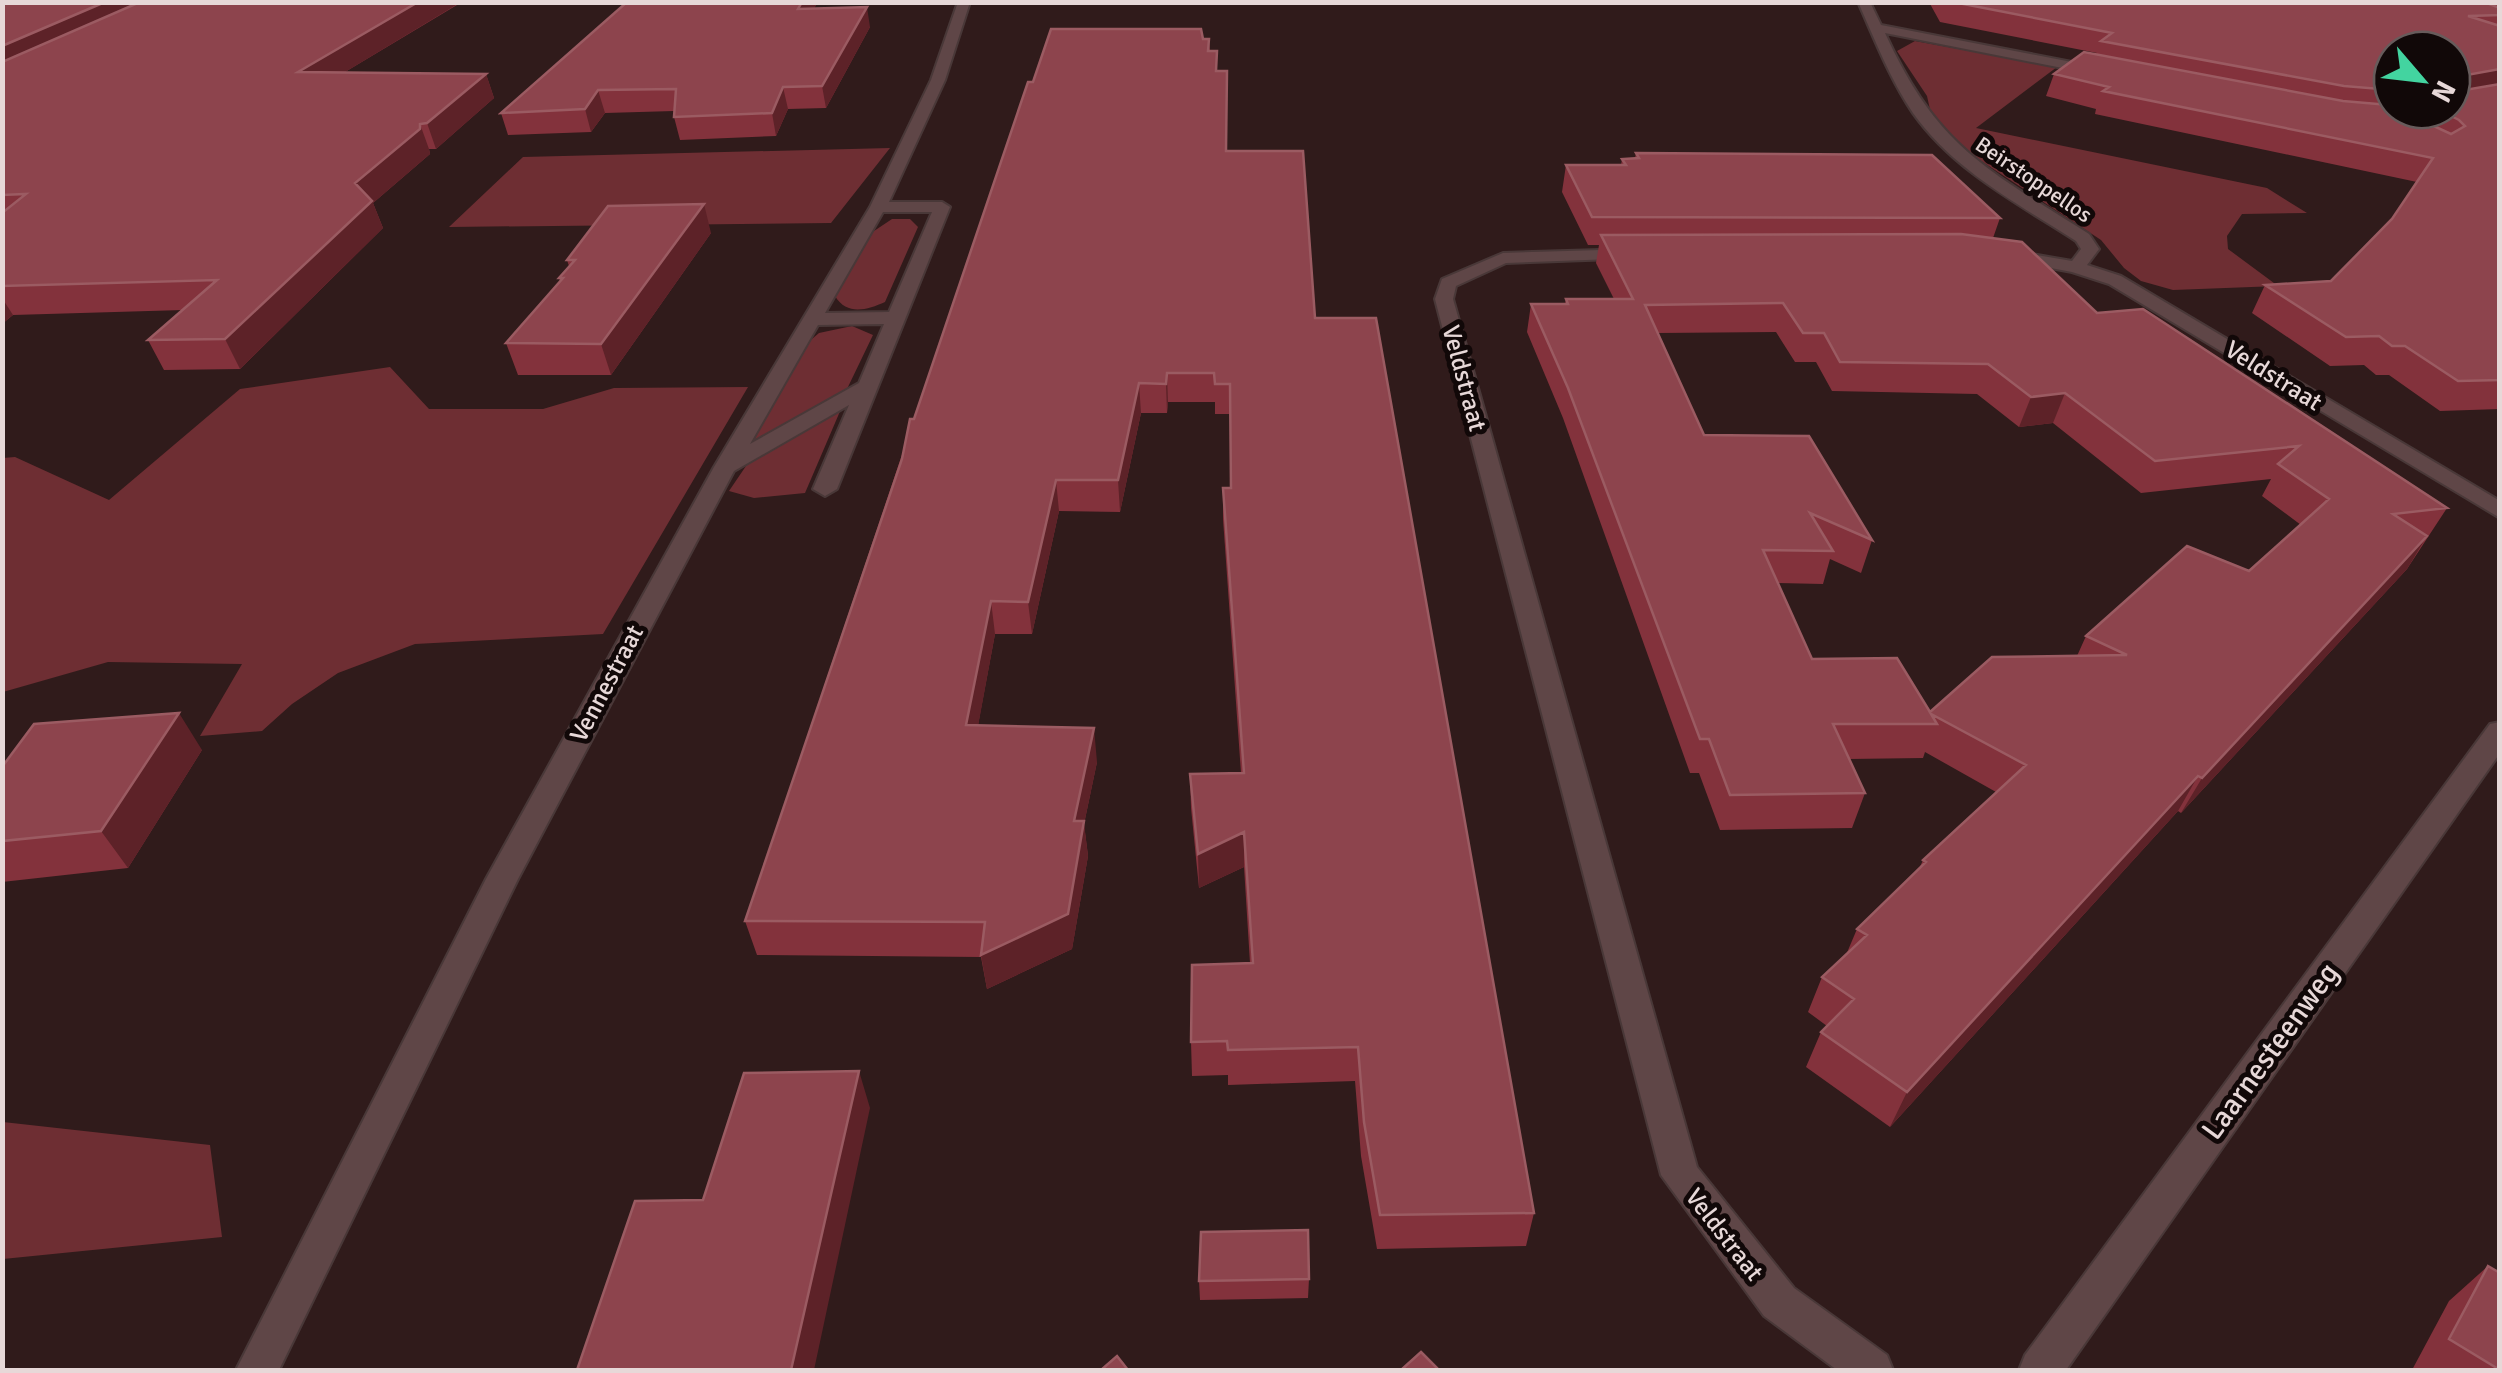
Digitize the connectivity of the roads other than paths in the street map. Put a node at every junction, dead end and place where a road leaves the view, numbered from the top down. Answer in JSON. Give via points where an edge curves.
{"nodes":[{"id":1,"x":964,"y":2,"type":"edge"},
{"id":2,"x":1864,"y":2,"type":"edge"},
{"id":3,"x":1876,"y":28,"type":"junction"},
{"id":4,"x":2124,"y":76,"type":"edge"},
{"id":5,"x":878,"y":207,"type":"junction"},
{"id":6,"x":1988,"y":252,"type":"edge"},
{"id":7,"x":1668,"y":254,"type":"edge"},
{"id":8,"x":2076,"y":266,"type":"junction"},
{"id":9,"x":896,"y":318,"type":"junction"},
{"id":10,"x":810,"y":319,"type":"junction"},
{"id":11,"x":868,"y":386,"type":"junction"},
{"id":12,"x":725,"y":467,"type":"junction"},
{"id":13,"x":825,"y":489,"type":"dead end"},
{"id":14,"x":2500,"y":511,"type":"edge"},
{"id":15,"x":2500,"y":731,"type":"edge"},
{"id":16,"x":257,"y":1370,"type":"edge"},
{"id":17,"x":1872,"y":1370,"type":"edge"},
{"id":18,"x":2040,"y":1370,"type":"edge"}],
"edges":[{"from":1,"to":5,"type":"street","name":"Vennestraat","via":[[938,80]]},
{"from":2,"to":3,"type":"street","name":"Beirstoppellos"},
{"from":3,"to":4,"type":"street"},
{"from":3,"to":8,"type":"street","name":"Beirstoppellos","via":[[1907,93],[1958,156],[2083,238],[2090,249]]},
{"from":5,"to":9,"type":"street","via":[[942,207]]},
{"from":5,"to":10,"type":"street","name":"Vennestraat"},
{"from":6,"to":8,"type":"street","name":"Veldstraat"},
{"from":7,"to":17,"type":"street","name":"Veldstraat","via":[[1503,258],[1448,283],[1444,299],[1680,1175],[1778,1302]]},
{"from":8,"to":14,"type":"street","name":"Veldstraat","via":[[2148,298]]},
{"from":9,"to":10,"type":"street"},
{"from":9,"to":11,"type":"street"},
{"from":10,"to":12,"type":"street","name":"Vennestraat"},
{"from":11,"to":12,"type":"street"},
{"from":11,"to":13,"type":"street"},
{"from":12,"to":16,"type":"street","name":"Vennestraat","via":[[502,879]]},
{"from":15,"to":18,"type":"street","name":"Laarnesteenweg"}]}
